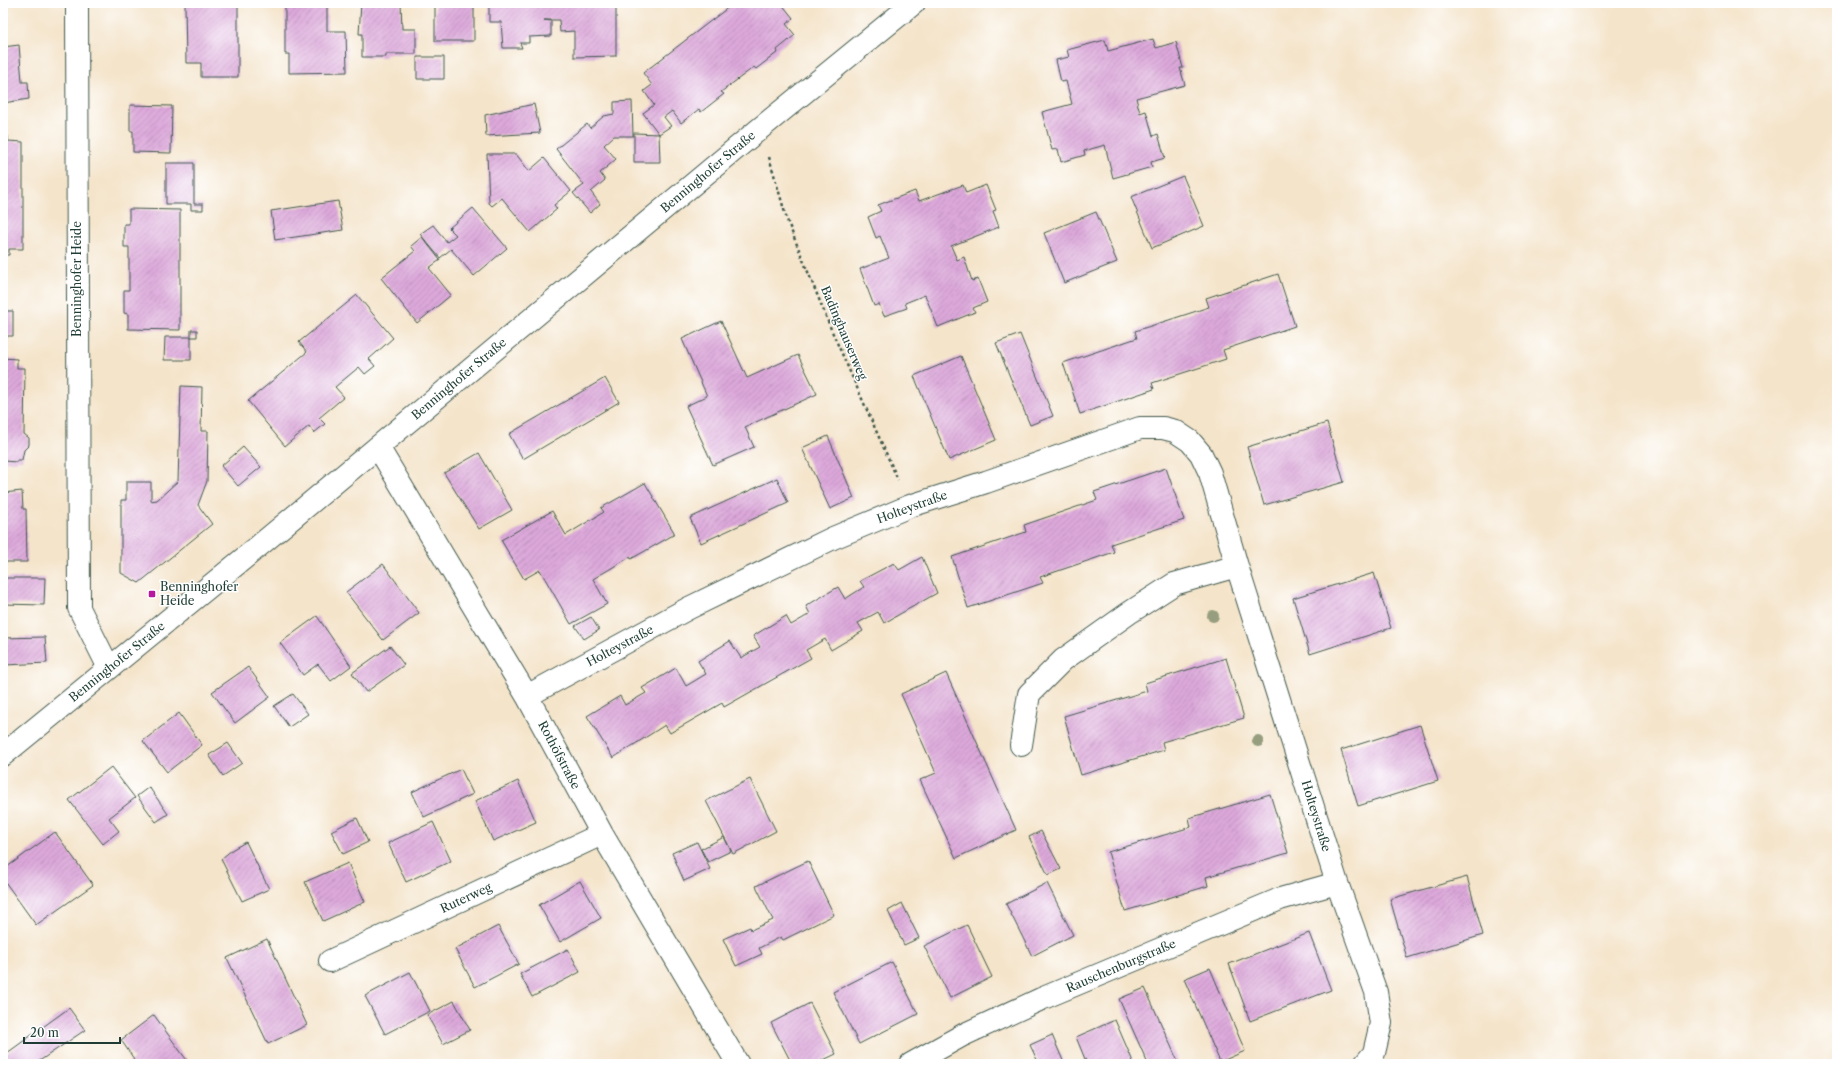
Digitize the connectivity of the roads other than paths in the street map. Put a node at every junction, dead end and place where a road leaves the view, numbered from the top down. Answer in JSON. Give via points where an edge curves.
{"nodes":[{"id":1,"x":76,"y":3,"type":"edge"},
{"id":2,"x":914,"y":3,"type":"edge"},
{"id":3,"x":378,"y":447,"type":"junction"},
{"id":4,"x":1237,"y":566,"type":"junction"},
{"id":5,"x":109,"y":668,"type":"junction"},
{"id":6,"x":527,"y":696,"type":"junction"},
{"id":7,"x":1021,"y":745,"type":"dead end"},
{"id":8,"x":3,"y":755,"type":"edge"},
{"id":9,"x":602,"y":834,"type":"junction"},
{"id":10,"x":1337,"y":883,"type":"junction"},
{"id":11,"x":330,"y":961,"type":"dead end"},
{"id":12,"x":738,"y":1064,"type":"edge"},
{"id":13,"x":912,"y":1064,"type":"edge"},
{"id":14,"x":1365,"y":1064,"type":"edge"}],
"edges":[{"from":1,"to":5,"type":"street","name":"Benninghofer Heide","via":[[78,608]]},
{"from":2,"to":3,"type":"street","name":"Benninghofer Straße"},
{"from":3,"to":5,"type":"street","name":"Benninghofer Straße"},
{"from":3,"to":6,"type":"street","name":"Rothöfstraße"},
{"from":4,"to":6,"type":"street","name":"Holteystraße","via":[[1210,473],[1201,454],[1190,441],[1175,431],[1140,428],[910,506],[833,538],[689,608]]},
{"from":4,"to":7,"type":"street","via":[[1174,584],[1063,660],[1029,694]]},
{"from":4,"to":10,"type":"street","name":"Holteystraße"},
{"from":5,"to":8,"type":"street","name":"Benninghofer Straße"},
{"from":6,"to":9,"type":"street","name":"Rothöfstraße"},
{"from":9,"to":11,"type":"street","name":"Ruterweg"},
{"from":9,"to":12,"type":"street","name":"Rothöfstraße"},
{"from":10,"to":13,"type":"street","name":"Rauschenburgstraße","via":[[1280,899],[1041,999],[963,1035]]},
{"from":10,"to":14,"type":"street","name":"Holteystraße","via":[[1376,992],[1381,1023],[1374,1053]]}]}
